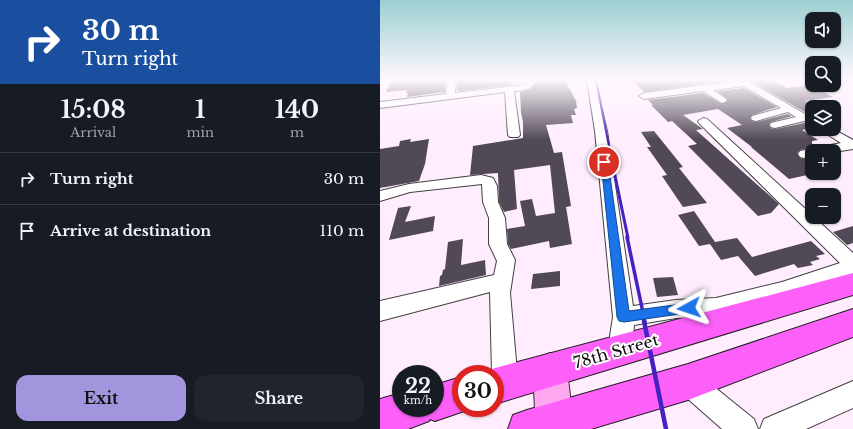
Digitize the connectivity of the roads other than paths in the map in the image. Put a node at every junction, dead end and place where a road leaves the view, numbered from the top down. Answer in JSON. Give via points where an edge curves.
{"nodes":[{"id":1,"x":419,"y":100,"type":"edge"},
{"id":2,"x":511,"y":100,"type":"edge"},
{"id":3,"x":595,"y":100,"type":"edge"},
{"id":4,"x":773,"y":100,"type":"edge"},
{"id":5,"x":380,"y":105,"type":"edge"},
{"id":6,"x":789,"y":109,"type":"junction"},
{"id":7,"x":756,"y":118,"type":"dead end"},
{"id":8,"x":805,"y":118,"type":"edge"},
{"id":9,"x":805,"y":120,"type":"edge"},
{"id":10,"x":703,"y":121,"type":"dead end"},
{"id":11,"x":775,"y":125,"type":"dead end"},
{"id":12,"x":514,"y":135,"type":"dead end"},
{"id":13,"x":837,"y":136,"type":"edge"},
{"id":14,"x":853,"y":145,"type":"edge"},
{"id":15,"x":841,"y":147,"type":"edge"},
{"id":16,"x":380,"y":196,"type":"edge"},
{"id":17,"x":853,"y":265,"type":"edge"},
{"id":18,"x":502,"y":281,"type":"junction"},
{"id":19,"x":853,"y":284,"type":"edge"},
{"id":20,"x":380,"y":310,"type":"edge"},
{"id":21,"x":624,"y":317,"type":"junction"},
{"id":22,"x":853,"y":323,"type":"edge"},
{"id":23,"x":620,"y":349,"type":"junction"},
{"id":24,"x":500,"y":365,"type":"edge"},
{"id":25,"x":550,"y":370,"type":"junction"},
{"id":26,"x":688,"y":382,"type":"junction"},
{"id":27,"x":504,"y":383,"type":"edge"},
{"id":28,"x":853,"y":394,"type":"edge"},
{"id":29,"x":392,"y":415,"type":"edge"},
{"id":30,"x":380,"y":418,"type":"edge"},
{"id":31,"x":546,"y":426,"type":"edge"},
{"id":32,"x":744,"y":429,"type":"edge"},
{"id":33,"x":774,"y":429,"type":"edge"}],
"edges":[{"from":1,"to":5,"type":"street"},
{"from":2,"to":12,"type":"street"},
{"from":3,"to":21,"type":"street"},
{"from":4,"to":6,"type":"street"},
{"from":6,"to":7,"type":"street"},
{"from":6,"to":8,"type":"street"},
{"from":9,"to":11,"type":"street"},
{"from":10,"to":17,"type":"street"},
{"from":13,"to":14,"type":"street"},
{"from":14,"to":15,"type":"street"},
{"from":16,"to":18,"type":"street","via":[[408,188],[481,179],[488,181],[496,217],[498,248],[506,260]]},
{"from":17,"to":21,"type":"street","via":[[782,290],[716,307],[676,309]]},
{"from":18,"to":20,"type":"street"},
{"from":18,"to":24,"type":"street"},
{"from":19,"to":23,"type":"main road","name":"78th Street"},
{"from":21,"to":23,"type":"street"},
{"from":22,"to":26,"type":"main road"},
{"from":23,"to":25,"type":"main road","name":"78th Street"},
{"from":25,"to":27,"type":"main road","name":"78th Street"},
{"from":25,"to":31,"type":"main road"},
{"from":26,"to":31,"type":"main road"},
{"from":26,"to":32,"type":"street"},
{"from":28,"to":33,"type":"street"},
{"from":29,"to":30,"type":"main road"}]}
